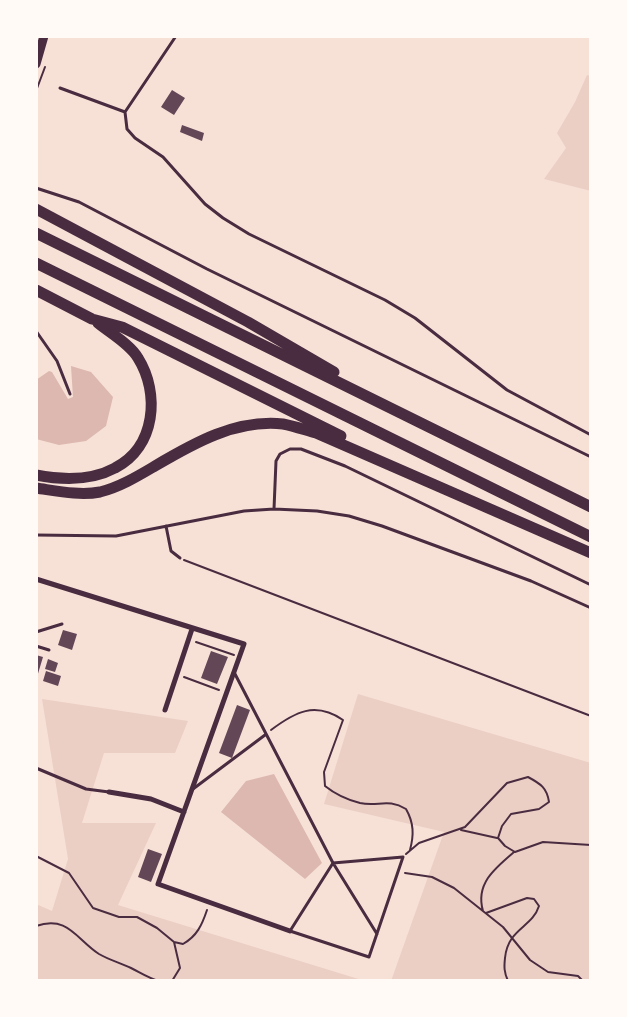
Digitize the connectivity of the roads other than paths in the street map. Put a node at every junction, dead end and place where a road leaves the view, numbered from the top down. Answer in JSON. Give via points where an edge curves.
{"nodes":[{"id":1,"x":44,"y":36,"type":"edge"},
{"id":2,"x":176,"y":36,"type":"edge"},
{"id":3,"x":36,"y":64,"type":"edge"},
{"id":4,"x":60,"y":88,"type":"dead end"},
{"id":5,"x":125,"y":112,"type":"junction"},
{"id":6,"x":36,"y":188,"type":"edge"},
{"id":7,"x":36,"y":209,"type":"edge"},
{"id":8,"x":36,"y":232,"type":"edge"},
{"id":9,"x":36,"y":263,"type":"edge"},
{"id":10,"x":36,"y":290,"type":"edge"},
{"id":11,"x":92,"y":319,"type":"junction"},
{"id":12,"x":36,"y":331,"type":"edge"},
{"id":13,"x":70,"y":394,"type":"dead end"},
{"id":14,"x":393,"y":408,"type":"junction"},
{"id":15,"x":591,"y":435,"type":"edge"},
{"id":16,"x":591,"y":457,"type":"edge"},
{"id":17,"x":36,"y":475,"type":"edge"},
{"id":18,"x":36,"y":488,"type":"edge"},
{"id":19,"x":460,"y":496,"type":"junction"},
{"id":20,"x":591,"y":507,"type":"edge"},
{"id":21,"x":274,"y":509,"type":"junction"},
{"id":22,"x":166,"y":526,"type":"junction"},
{"id":23,"x":36,"y":535,"type":"edge"},
{"id":24,"x":591,"y":537,"type":"edge"},
{"id":25,"x":591,"y":553,"type":"edge"},
{"id":26,"x":180,"y":558,"type":"road end"},
{"id":27,"x":36,"y":579,"type":"edge"},
{"id":28,"x":591,"y":585,"type":"edge"},
{"id":29,"x":591,"y":608,"type":"edge"},
{"id":30,"x":62,"y":624,"type":"dead end"},
{"id":31,"x":192,"y":629,"type":"junction"},
{"id":32,"x":36,"y":632,"type":"edge"},
{"id":33,"x":36,"y":646,"type":"edge"},
{"id":34,"x":49,"y":650,"type":"dead end"},
{"id":35,"x":235,"y":674,"type":"junction"},
{"id":36,"x":165,"y":710,"type":"dead end"},
{"id":37,"x":265,"y":735,"type":"junction"},
{"id":38,"x":36,"y":768,"type":"edge"},
{"id":39,"x":193,"y":789,"type":"junction"},
{"id":40,"x":109,"y":792,"type":"joint"},
{"id":41,"x":184,"y":812,"type":"junction"},
{"id":42,"x":333,"y":863,"type":"junction"},
{"id":43,"x":290,"y":931,"type":"junction"},
{"id":44,"x":377,"y":934,"type":"junction"}],
"edges":[{"from":1,"to":3,"type":"main road"},
{"from":2,"to":5,"type":"lane"},
{"from":4,"to":5,"type":"lane"},
{"from":5,"to":15,"type":"lane","via":[[127,129],[135,138],[163,157],[205,204],[223,218],[249,234],[385,300],[415,318],[507,390]]},
{"from":6,"to":16,"type":"lane","via":[[78,202],[207,269]]},
{"from":7,"to":14,"type":"highway","via":[[248,322]]},
{"from":8,"to":14,"type":"highway"},
{"from":9,"to":24,"type":"highway"},
{"from":10,"to":11,"type":"highway"},
{"from":11,"to":17,"type":"highway","via":[[138,356],[150,385],[152,413],[148,431],[129,458],[115,468],[60,480]]},
{"from":11,"to":19,"type":"highway","via":[[122,327]]},
{"from":12,"to":13,"type":"lane","via":[[57,361]]},
{"from":14,"to":20,"type":"highway"},
{"from":18,"to":19,"type":"highway","via":[[73,493],[100,492],[125,483],[207,438],[229,429],[265,423],[285,424],[316,433]]},
{"from":19,"to":25,"type":"highway"},
{"from":21,"to":22,"type":"lane","via":[[244,511]]},
{"from":21,"to":28,"type":"lane","via":[[276,461],[280,454],[290,449],[301,450],[345,466]]},
{"from":21,"to":29,"type":"lane","via":[[350,516],[531,581]]},
{"from":22,"to":23,"type":"lane","via":[[116,536]]},
{"from":22,"to":26,"type":"lane","via":[[171,551]]},
{"from":27,"to":31,"type":"street"},
{"from":30,"to":32,"type":"lane"},
{"from":31,"to":35,"type":"street","via":[[244,644]]},
{"from":31,"to":36,"type":"street"},
{"from":33,"to":34,"type":"lane"},
{"from":35,"to":37,"type":"lane"},
{"from":35,"to":39,"type":"street"},
{"from":37,"to":39,"type":"lane"},
{"from":37,"to":42,"type":"lane"},
{"from":38,"to":40,"type":"lane","via":[[86,789]]},
{"from":39,"to":41,"type":"street"},
{"from":40,"to":41,"type":"street","via":[[151,799]]},
{"from":41,"to":43,"type":"street","via":[[158,884]]},
{"from":42,"to":43,"type":"lane"},
{"from":42,"to":44,"type":"lane"},
{"from":42,"to":44,"type":"lane","via":[[403,857]]},
{"from":43,"to":44,"type":"lane","via":[[370,958]]}]}
